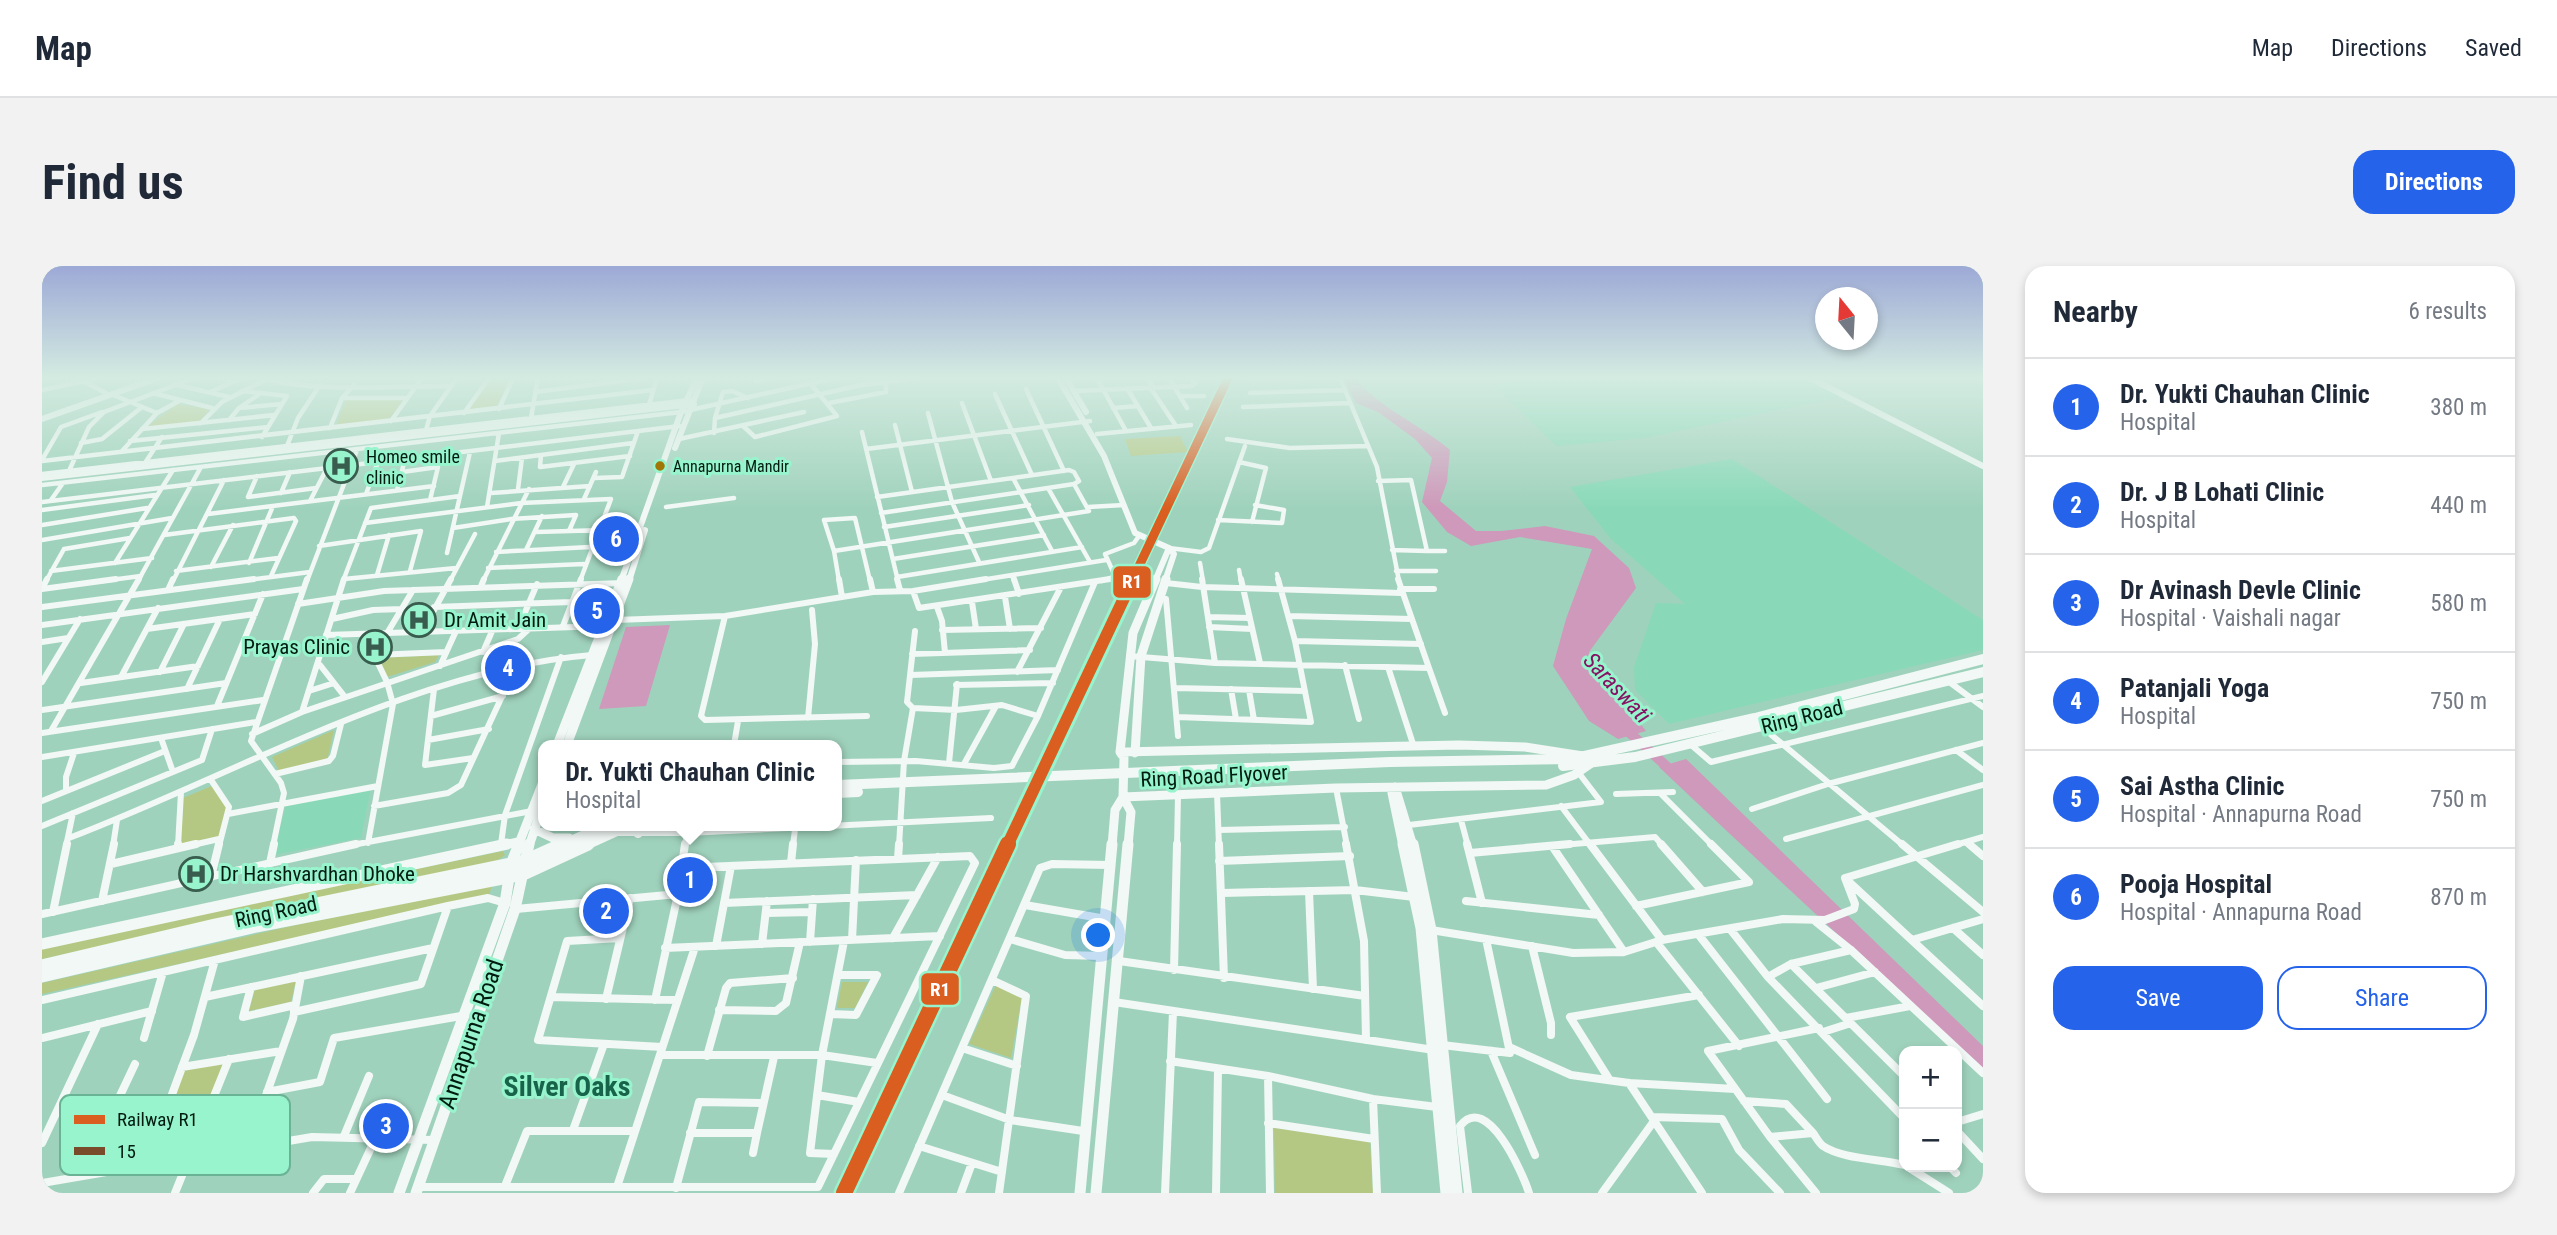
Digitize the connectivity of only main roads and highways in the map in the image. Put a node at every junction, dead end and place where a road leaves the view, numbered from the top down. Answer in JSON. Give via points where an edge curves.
{"nodes":[{"id":1,"x":553,"y":421,"type":"edge"},
{"id":2,"x":682,"y":421,"type":"edge"},
{"id":3,"x":1088,"y":421,"type":"edge"},
{"id":4,"x":1089,"y":421,"type":"edge"},
{"id":5,"x":1895,"y":421,"type":"edge"},
{"id":6,"x":1906,"y":421,"type":"edge"},
{"id":7,"x":680,"y":426,"type":"junction"},
{"id":8,"x":1091,"y":426,"type":"junction"},
{"id":9,"x":1983,"y":460,"type":"edge"},
{"id":10,"x":1983,"y":466,"type":"edge"},
{"id":11,"x":664,"y":470,"type":"junction"},
{"id":12,"x":42,"y":480,"type":"edge"},
{"id":13,"x":1133,"y":526,"type":"junction"},
{"id":14,"x":1169,"y":548,"type":"junction"},
{"id":15,"x":624,"y":583,"type":"junction"},
{"id":16,"x":1983,"y":659,"type":"edge"},
{"id":17,"x":1983,"y":672,"type":"edge"},
{"id":18,"x":559,"y":740,"type":"edge"},
{"id":19,"x":568,"y":740,"type":"edge"},
{"id":20,"x":1135,"y":750,"type":"junction"},
{"id":21,"x":1122,"y":755,"type":"junction"},
{"id":22,"x":1616,"y":755,"type":"junction"},
{"id":23,"x":1587,"y":760,"type":"junction"},
{"id":24,"x":1273,"y":770,"type":"junction"},
{"id":25,"x":842,"y":785,"type":"edge"},
{"id":26,"x":1395,"y":788,"type":"junction"},
{"id":27,"x":842,"y":793,"type":"edge"},
{"id":28,"x":538,"y":795,"type":"edge"},
{"id":29,"x":1123,"y":797,"type":"junction"},
{"id":30,"x":538,"y":831,"type":"edge"},
{"id":31,"x":543,"y":831,"type":"edge"},
{"id":32,"x":602,"y":831,"type":"edge"},
{"id":33,"x":604,"y":831,"type":"edge"},
{"id":34,"x":579,"y":837,"type":"junction"},
{"id":35,"x":519,"y":842,"type":"junction"},
{"id":36,"x":524,"y":868,"type":"junction"},
{"id":37,"x":509,"y":870,"type":"junction"},
{"id":38,"x":510,"y":906,"type":"junction"},
{"id":39,"x":42,"y":944,"type":"edge"},
{"id":40,"x":42,"y":966,"type":"edge"},
{"id":41,"x":42,"y":976,"type":"edge"},
{"id":42,"x":1439,"y":1048,"type":"junction"},
{"id":43,"x":417,"y":1190,"type":"edge"},
{"id":44,"x":399,"y":1193,"type":"edge"},
{"id":45,"x":1080,"y":1193,"type":"edge"},
{"id":46,"x":1096,"y":1193,"type":"edge"},
{"id":47,"x":1446,"y":1193,"type":"edge"},
{"id":48,"x":1457,"y":1193,"type":"edge"}],
"edges":[{"from":1,"to":12,"type":"main road"},
{"from":2,"to":7,"type":"main road"},
{"from":3,"to":8,"type":"main road"},
{"from":4,"to":8,"type":"main road"},
{"from":5,"to":10,"type":"main road"},
{"from":6,"to":9,"type":"main road"},
{"from":7,"to":11,"type":"main road"},
{"from":7,"to":11,"type":"main road","via":[[679,439]]},
{"from":8,"to":13,"type":"main road"},
{"from":8,"to":13,"type":"main road","via":[[1124,489]]},
{"from":11,"to":15,"type":"main road"},
{"from":11,"to":15,"type":"main road","via":[[639,529]]},
{"from":13,"to":14,"type":"main road","via":[[1139,536]]},
{"from":14,"to":20,"type":"main road","via":[[1174,554],[1141,656]]},
{"from":14,"to":21,"type":"main road","via":[[1140,613],[1129,656]]},
{"from":15,"to":18,"type":"main road"},
{"from":15,"to":19,"type":"main road","via":[[616,621]]},
{"from":16,"to":22,"type":"highway","via":[[1626,747]]},
{"from":17,"to":22,"type":"highway","name":"Ring Road","via":[[1675,748],[1635,757]]},
{"from":20,"to":21,"type":"main road"},
{"from":20,"to":23,"type":"main road","via":[[1525,747]]},
{"from":21,"to":29,"type":"main road"},
{"from":22,"to":23,"type":"highway","name":"Ring Road Flyover"},
{"from":23,"to":24,"type":"highway","name":"Ring Road Flyover"},
{"from":23,"to":26,"type":"main road","via":[[1578,772],[1546,785]]},
{"from":24,"to":25,"type":"highway","name":"Ring Road Flyover"},
{"from":24,"to":27,"type":"highway","name":"Ring Road Flyover"},
{"from":26,"to":29,"type":"main road"},
{"from":26,"to":42,"type":"main road","via":[[1392,793],[1416,897]]},
{"from":26,"to":42,"type":"main road","via":[[1409,825],[1432,930]]},
{"from":28,"to":35,"type":"main road","name":"Annapurna Road"},
{"from":29,"to":45,"type":"main road","via":[[1115,810]]},
{"from":29,"to":46,"type":"main road","via":[[1131,812]]},
{"from":30,"to":36,"type":"main road","name":"Annapurna Road"},
{"from":31,"to":34,"type":"main road","via":[[553,838]]},
{"from":32,"to":34,"type":"highway"},
{"from":33,"to":36,"type":"highway"},
{"from":34,"to":36,"type":"highway"},
{"from":35,"to":37,"type":"main road","name":"Annapurna Road"},
{"from":35,"to":39,"type":"main road"},
{"from":36,"to":37,"type":"highway"},
{"from":36,"to":38,"type":"main road","name":"Annapurna Road"},
{"from":37,"to":38,"type":"main road","name":"Annapurna Road"},
{"from":37,"to":40,"type":"highway","name":"Ring Road","via":[[215,925]]},
{"from":37,"to":41,"type":"highway","name":"Ring Road"},
{"from":38,"to":43,"type":"main road","name":"Annapurna Road"},
{"from":38,"to":44,"type":"main road","name":"Annapurna Road","via":[[461,1016]]},
{"from":42,"to":47,"type":"main road","via":[[1437,1107]]},
{"from":42,"to":48,"type":"main road","via":[[1457,1153]]}]}
